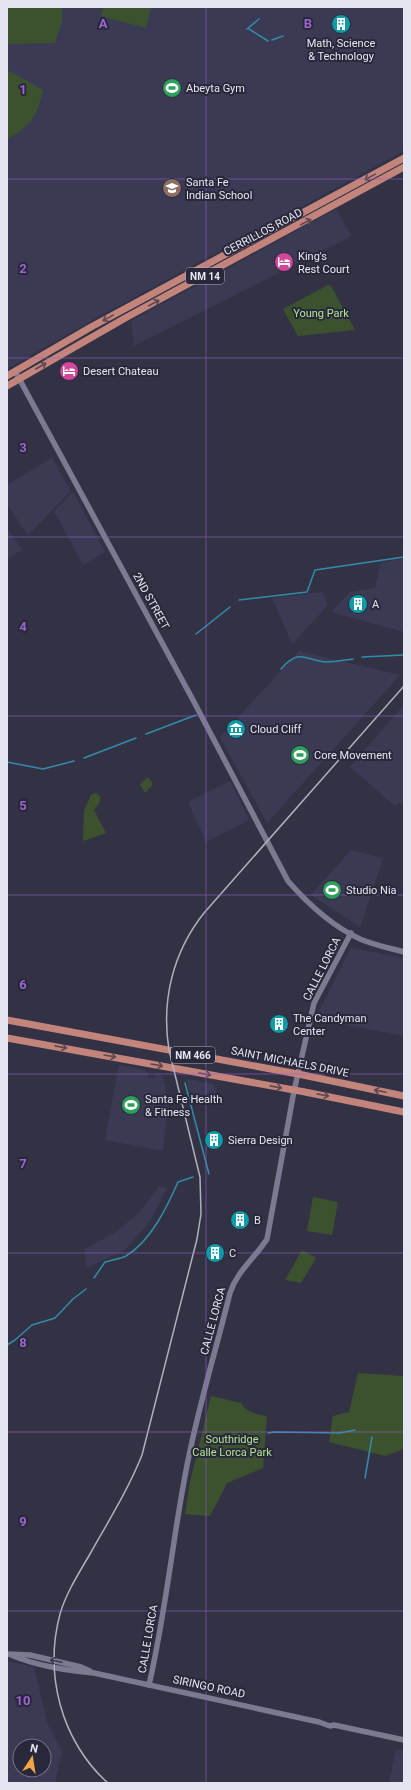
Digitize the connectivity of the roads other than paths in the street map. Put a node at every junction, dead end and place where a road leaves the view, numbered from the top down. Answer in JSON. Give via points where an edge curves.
{"nodes":[{"id":1,"x":404,"y":158,"type":"edge"},
{"id":2,"x":404,"y":167,"type":"edge"},
{"id":3,"x":15,"y":371,"type":"junction"},
{"id":4,"x":7,"y":376,"type":"edge"},
{"id":5,"x":19,"y":379,"type":"junction"},
{"id":6,"x":7,"y":386,"type":"edge"},
{"id":7,"x":351,"y":933,"type":"junction"},
{"id":8,"x":404,"y":952,"type":"edge"},
{"id":9,"x":7,"y":1020,"type":"edge"},
{"id":10,"x":7,"y":1038,"type":"edge"},
{"id":11,"x":298,"y":1074,"type":"junction"},
{"id":12,"x":294,"y":1091,"type":"junction"},
{"id":13,"x":404,"y":1096,"type":"edge"},
{"id":14,"x":404,"y":1112,"type":"edge"},
{"id":15,"x":9,"y":1654,"type":"edge"},
{"id":16,"x":149,"y":1685,"type":"junction"},
{"id":17,"x":404,"y":1740,"type":"edge"}],
"edges":[{"from":1,"to":3,"type":"main road","name":"CERRILLOS ROAD","number":"NM 14","one_way":true},
{"from":5,"to":2,"type":"main road","name":"CERRILLOS ROAD","number":"NM 14","one_way":true,"via":[[127,317]]},
{"from":3,"to":4,"type":"main road","name":"CERRILLOS ROAD","number":"NM 14"},
{"from":3,"to":5,"type":"street","name":"2ND STREET"},
{"from":5,"to":6,"type":"main road","name":"CERRILLOS ROAD","number":"NM 14"},
{"from":5,"to":7,"type":"street","name":"2ND STREET","via":[[288,881],[303,898],[335,924]]},
{"from":7,"to":8,"type":"street","name":"2ND STREET","via":[[370,943]]},
{"from":7,"to":11,"type":"street","name":"CALLE LORCA","via":[[314,1003]]},
{"from":9,"to":11,"type":"main road","name":"SAINT MICHAELS DRIVE","number":"NM 466"},
{"from":10,"to":12,"type":"main road","number":"NM 466","one_way":true},
{"from":11,"to":12,"type":"street","name":"CALLE LORCA"},
{"from":13,"to":11,"type":"main road","name":"SAINT MICHAELS DRIVE","number":"NM 466","one_way":true},
{"from":12,"to":14,"type":"main road","number":"NM 466","one_way":true},
{"from":12,"to":16,"type":"street","name":"CALLE LORCA","via":[[268,1235],[233,1285],[187,1464],[160,1633]]},
{"from":15,"to":16,"type":"street","name":"SIRINGO ROAD","via":[[33,1663]]},
{"from":16,"to":17,"type":"street","name":"SIRINGO ROAD"}]}
